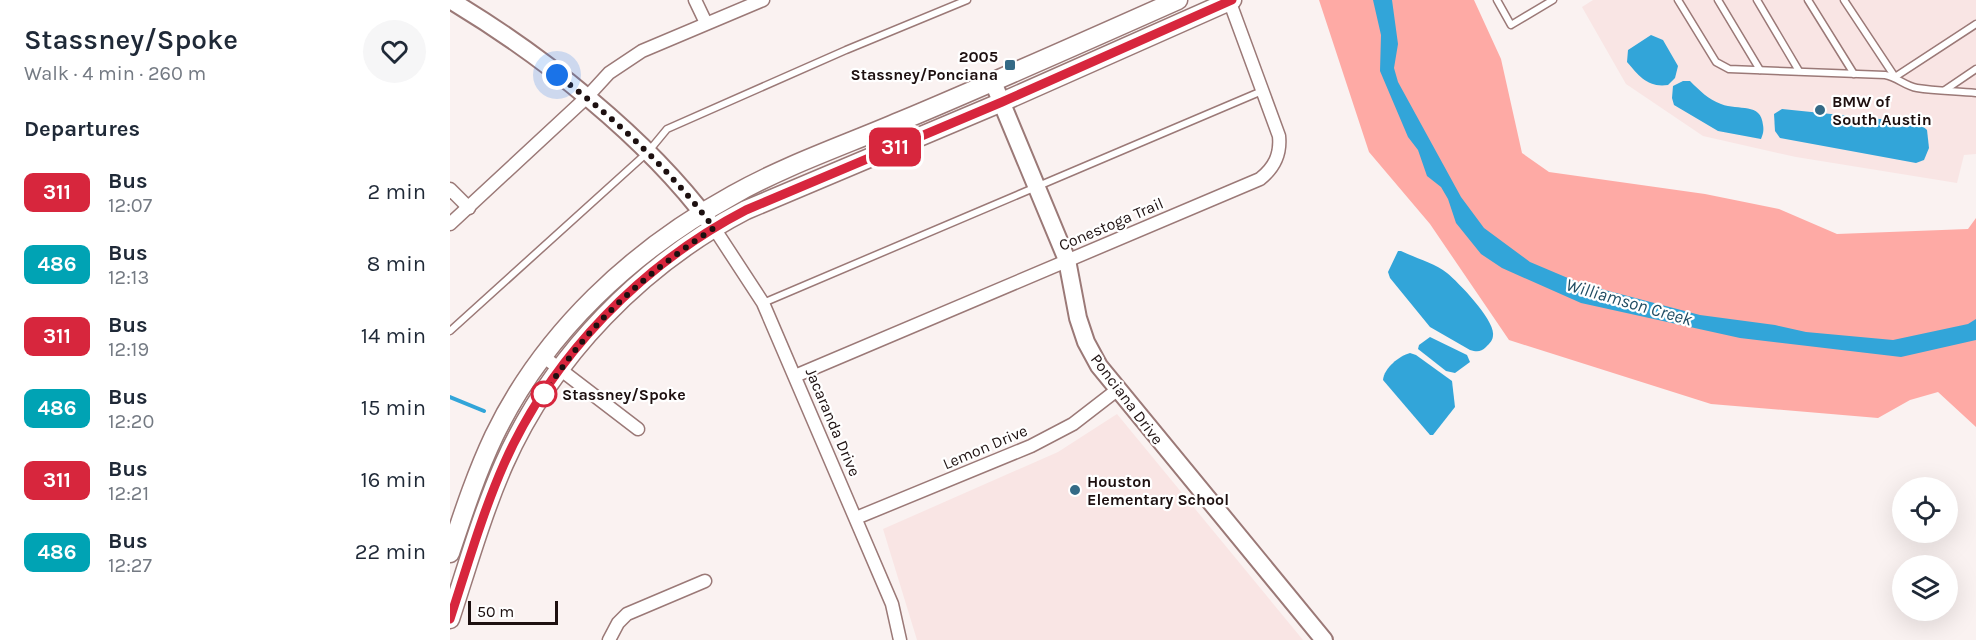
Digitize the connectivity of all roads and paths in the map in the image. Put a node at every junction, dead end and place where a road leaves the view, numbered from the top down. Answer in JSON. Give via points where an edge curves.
{"nodes":[{"id":1,"x":450,"y":0,"type":"edge"},
{"id":2,"x":695,"y":0,"type":"edge"},
{"id":3,"x":763,"y":0,"type":"edge"},
{"id":4,"x":967,"y":0,"type":"edge"},
{"id":5,"x":1178,"y":0,"type":"edge"},
{"id":6,"x":1230,"y":0,"type":"edge"},
{"id":7,"x":1497,"y":0,"type":"edge"},
{"id":8,"x":1552,"y":0,"type":"edge"},
{"id":9,"x":1678,"y":0,"type":"edge"},
{"id":10,"x":1718,"y":0,"type":"edge"},
{"id":11,"x":1757,"y":0,"type":"edge"},
{"id":12,"x":1808,"y":0,"type":"edge"},
{"id":13,"x":1844,"y":0,"type":"edge"},
{"id":14,"x":706,"y":23,"type":"junction"},
{"id":15,"x":1976,"y":24,"type":"edge"},
{"id":16,"x":1976,"y":69,"type":"edge"},
{"id":17,"x":1760,"y":70,"type":"junction"},
{"id":18,"x":1799,"y":71,"type":"junction"},
{"id":19,"x":1854,"y":74,"type":"junction"},
{"id":20,"x":1895,"y":77,"type":"junction"},
{"id":21,"x":993,"y":82,"type":"junction"},
{"id":22,"x":1263,"y":90,"type":"junction"},
{"id":23,"x":1945,"y":90,"type":"junction"},
{"id":24,"x":1976,"y":93,"type":"edge"},
{"id":25,"x":587,"y":97,"type":"junction"},
{"id":26,"x":1002,"y":102,"type":"junction"},
{"id":27,"x":648,"y":152,"type":"junction"},
{"id":28,"x":1038,"y":187,"type":"junction"},
{"id":29,"x":450,"y":189,"type":"edge"},
{"id":30,"x":469,"y":208,"type":"junction"},
{"id":31,"x":702,"y":213,"type":"junction"},
{"id":32,"x":450,"y":224,"type":"edge"},
{"id":33,"x":714,"y":228,"type":"junction"},
{"id":34,"x":1067,"y":260,"type":"junction"},
{"id":35,"x":763,"y":303,"type":"junction"},
{"id":36,"x":450,"y":332,"type":"edge"},
{"id":37,"x":544,"y":357,"type":"junction"},
{"id":38,"x":561,"y":370,"type":"junction"},
{"id":39,"x":795,"y":376,"type":"junction"},
{"id":40,"x":1117,"y":390,"type":"junction"},
{"id":41,"x":638,"y":429,"type":"dead end"},
{"id":42,"x":856,"y":518,"type":"junction"},
{"id":43,"x":450,"y":553,"type":"edge"},
{"id":44,"x":459,"y":564,"type":"edge"},
{"id":45,"x":705,"y":581,"type":"dead end"},
{"id":46,"x":450,"y":619,"type":"edge"},
{"id":47,"x":609,"y":640,"type":"edge"},
{"id":48,"x":900,"y":640,"type":"edge"},
{"id":49,"x":1324,"y":640,"type":"edge"}],
"edges":[{"from":1,"to":25,"type":"street"},
{"from":2,"to":14,"type":"street"},
{"from":3,"to":14,"type":"street"},
{"from":4,"to":27,"type":"lane","via":[[681,122],[668,129]]},
{"from":5,"to":21,"type":"main road"},
{"from":6,"to":22,"type":"street","name":"Conestoga Trail"},
{"from":6,"to":26,"type":"main road"},
{"from":7,"to":8,"type":"lane","via":[[1511,25]]},
{"from":9,"to":17,"type":"lane","via":[[1716,62],[1729,69]]},
{"from":10,"to":17,"type":"lane"},
{"from":11,"to":18,"type":"lane"},
{"from":12,"to":19,"type":"lane"},
{"from":13,"to":20,"type":"lane"},
{"from":14,"to":25,"type":"street","via":[[625,60]]},
{"from":15,"to":20,"type":"lane"},
{"from":16,"to":23,"type":"lane"},
{"from":17,"to":18,"type":"lane"},
{"from":18,"to":19,"type":"lane"},
{"from":19,"to":20,"type":"lane"},
{"from":20,"to":23,"type":"lane","via":[[1916,88]]},
{"from":21,"to":26,"type":"street","name":"Ponciana Drive"},
{"from":21,"to":31,"type":"main road","via":[[770,177]]},
{"from":22,"to":28,"type":"lane"},
{"from":22,"to":34,"type":"street","name":"Conestoga Trail","via":[[1279,143],[1277,158],[1268,173]]},
{"from":23,"to":24,"type":"lane"},
{"from":25,"to":27,"type":"street"},
{"from":25,"to":30,"type":"street"},
{"from":26,"to":28,"type":"street","name":"Ponciana Drive"},
{"from":26,"to":33,"type":"main road","via":[[779,195]]},
{"from":27,"to":31,"type":"street"},
{"from":27,"to":36,"type":"lane"},
{"from":28,"to":34,"type":"street","name":"Ponciana Drive"},
{"from":28,"to":35,"type":"lane"},
{"from":29,"to":30,"type":"street"},
{"from":30,"to":32,"type":"street"},
{"from":31,"to":33,"type":"street"},
{"from":31,"to":37,"type":"main road","via":[[674,230],[613,279]]},
{"from":33,"to":35,"type":"street","name":"Jacaranda Drive"},
{"from":33,"to":38,"type":"main road","via":[[622,298]]},
{"from":34,"to":39,"type":"street","name":"Conestoga Trail"},
{"from":34,"to":40,"type":"street","name":"Ponciana Drive","via":[[1086,342]]},
{"from":35,"to":39,"type":"street","name":"Jacaranda Drive"},
{"from":37,"to":38,"type":"street"},
{"from":37,"to":43,"type":"main road","via":[[495,435]]},
{"from":38,"to":41,"type":"street"},
{"from":38,"to":44,"type":"main road","via":[[532,411]]},
{"from":39,"to":42,"type":"street","name":"Jacaranda Drive"},
{"from":40,"to":42,"type":"street","name":"Lemon Drive","via":[[1073,424],[1041,441]]},
{"from":40,"to":49,"type":"street","name":"Ponciana Drive"},
{"from":42,"to":48,"type":"street","name":"Jacaranda Drive","via":[[892,604]]},
{"from":44,"to":46,"type":"main road"},
{"from":45,"to":47,"type":"street","via":[[627,614]]}]}
